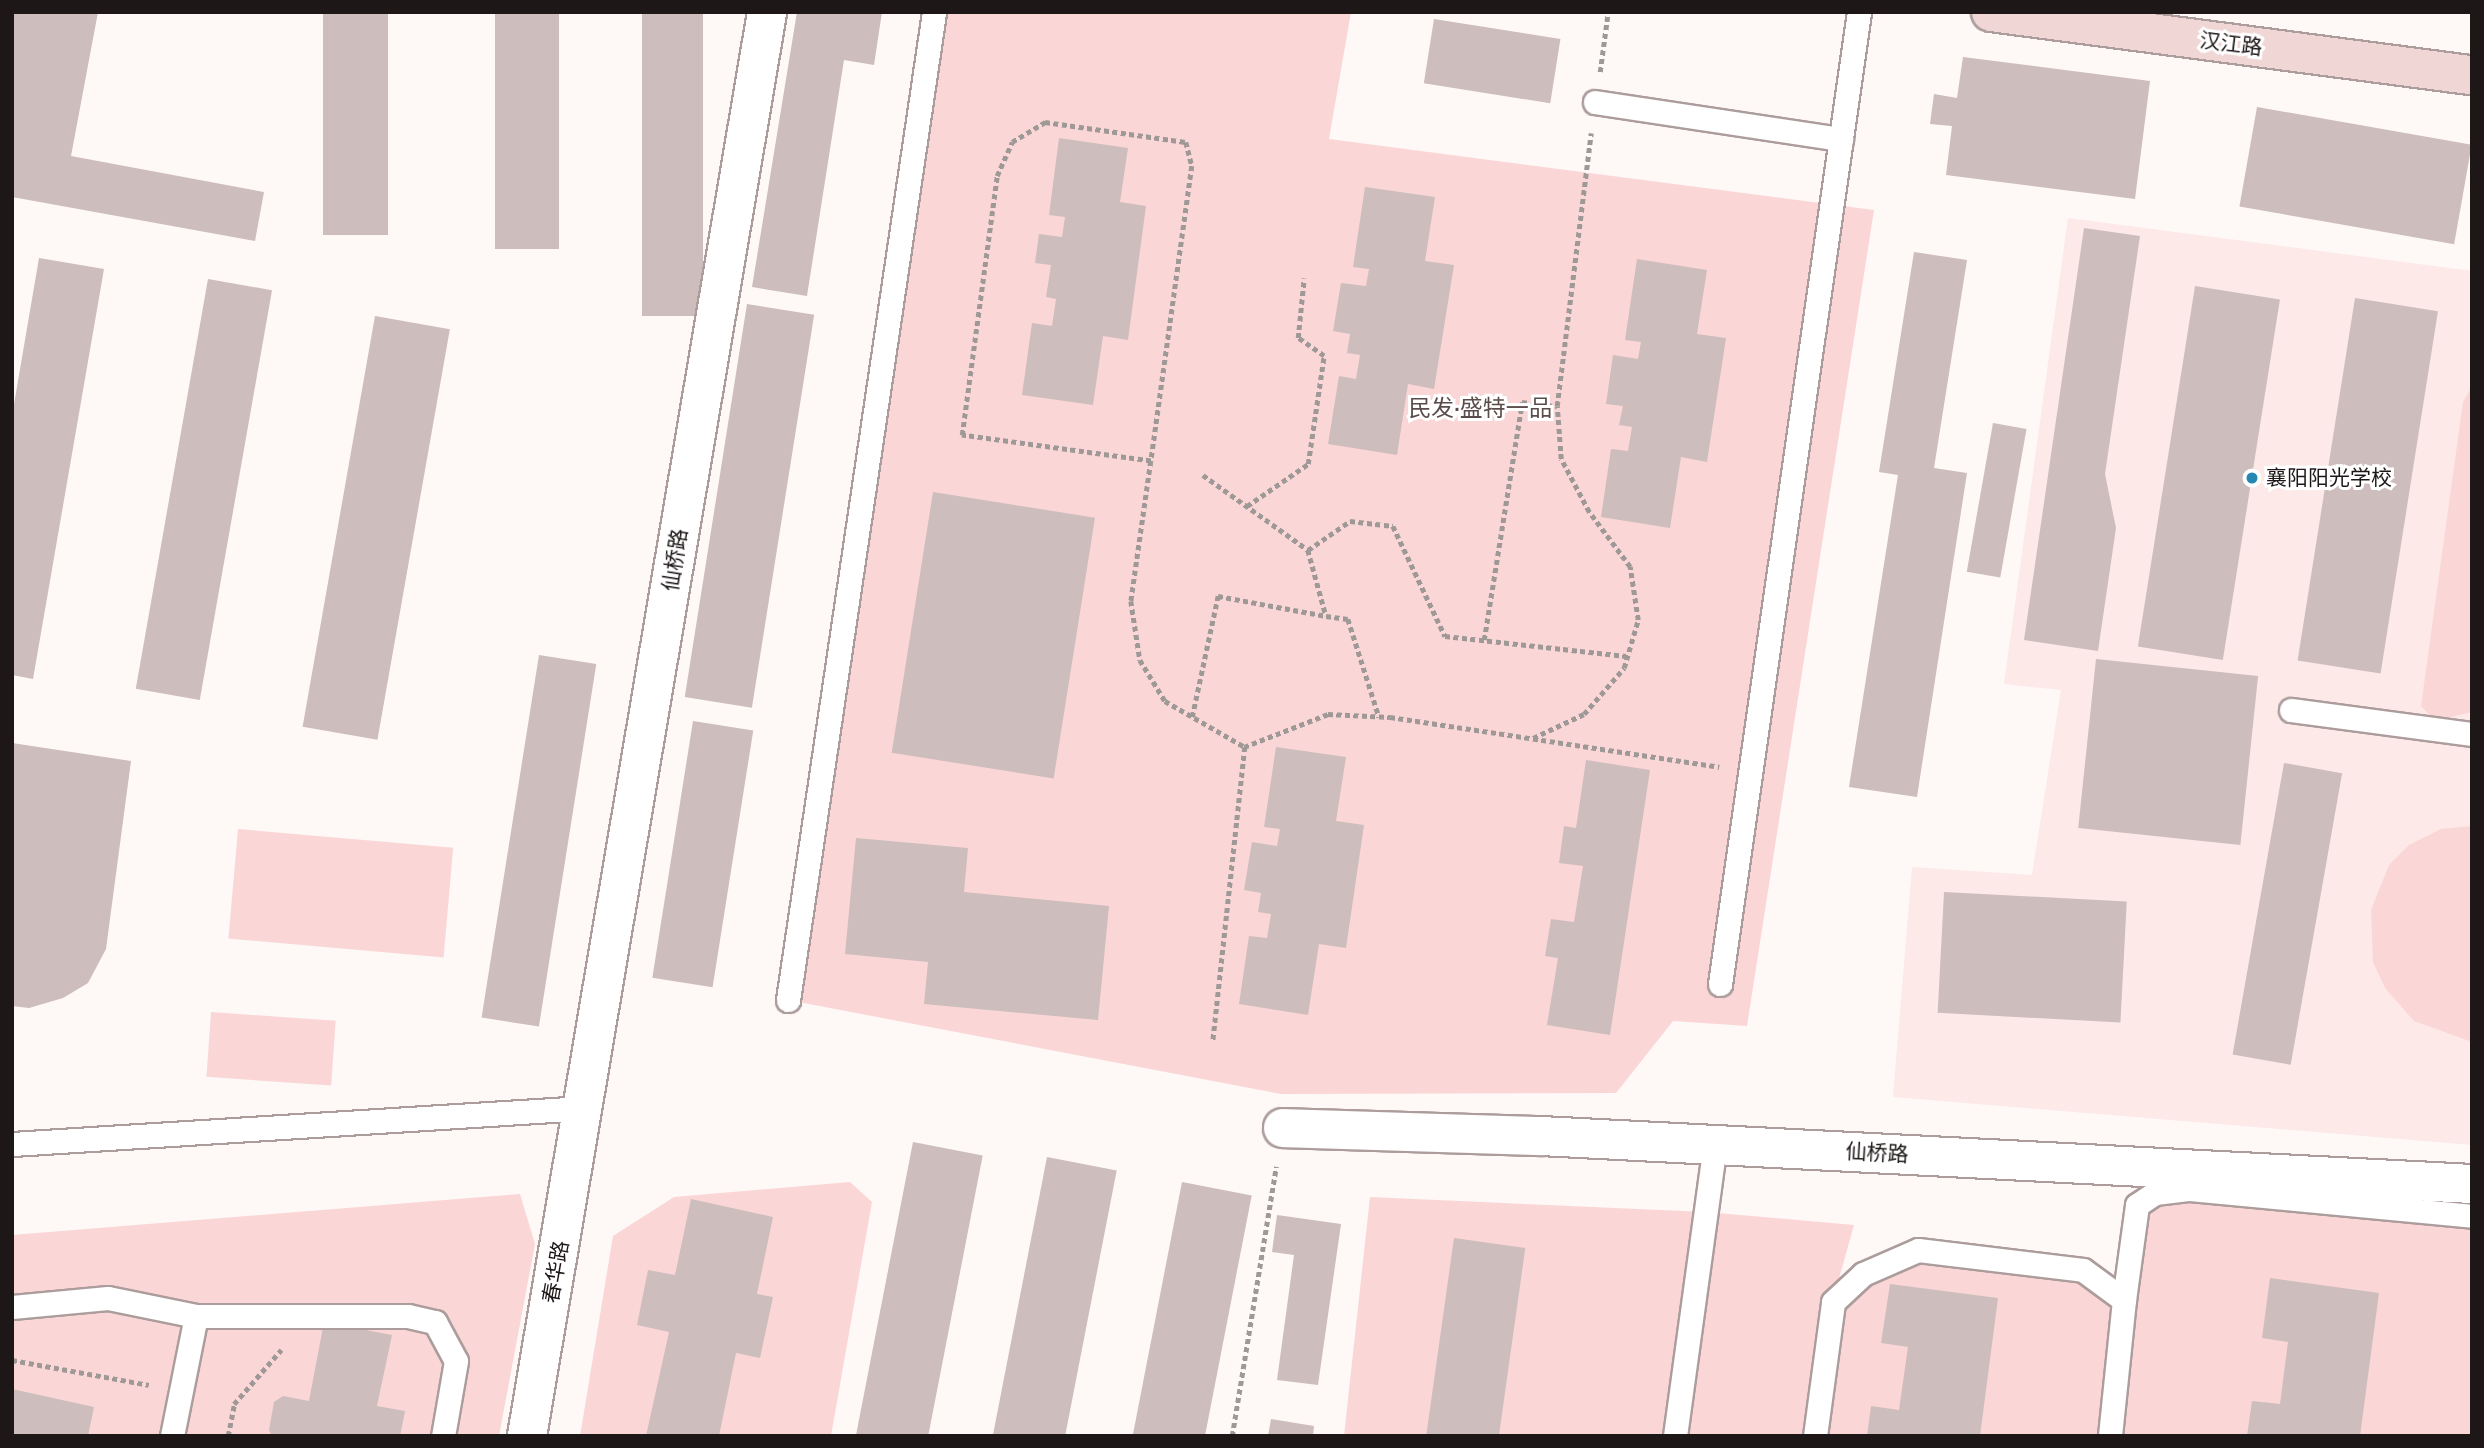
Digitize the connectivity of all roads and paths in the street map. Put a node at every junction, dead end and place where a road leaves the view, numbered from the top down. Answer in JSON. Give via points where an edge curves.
{"nodes":[{"id":1,"x":767,"y":12,"type":"edge"},
{"id":2,"x":934,"y":12,"type":"edge"},
{"id":3,"x":1859,"y":12,"type":"edge"},
{"id":4,"x":1991,"y":12,"type":"edge"},
{"id":5,"x":2472,"y":75,"type":"edge"},
{"id":6,"x":1595,"y":103,"type":"dead end"},
{"id":7,"x":1841,"y":139,"type":"junction"},
{"id":8,"x":1585,"y":174,"type":"dead end"},
{"id":9,"x":1304,"y":278,"type":"dead end"},
{"id":10,"x":1557,"y":407,"type":"junction"},
{"id":11,"x":1151,"y":461,"type":"junction"},
{"id":12,"x":1203,"y":475,"type":"dead end"},
{"id":13,"x":1247,"y":506,"type":"junction"},
{"id":14,"x":1308,"y":550,"type":"junction"},
{"id":15,"x":1326,"y":616,"type":"junction"},
{"id":16,"x":1484,"y":640,"type":"junction"},
{"id":17,"x":1627,"y":656,"type":"junction"},
{"id":18,"x":2291,"y":710,"type":"dead end"},
{"id":19,"x":1379,"y":716,"type":"junction"},
{"id":20,"x":1192,"y":717,"type":"junction"},
{"id":21,"x":2472,"y":734,"type":"edge"},
{"id":22,"x":1533,"y":738,"type":"junction"},
{"id":23,"x":1244,"y":747,"type":"junction"},
{"id":24,"x":1750,"y":772,"type":"junction"},
{"id":25,"x":1720,"y":984,"type":"dead end"},
{"id":26,"x":788,"y":1000,"type":"dead end"},
{"id":27,"x":1213,"y":1040,"type":"dead end"},
{"id":28,"x":584,"y":1108,"type":"junction"},
{"id":29,"x":1283,"y":1128,"type":"joint"},
{"id":30,"x":12,"y":1144,"type":"edge"},
{"id":31,"x":1715,"y":1145,"type":"junction"},
{"id":32,"x":2472,"y":1184,"type":"edge"},
{"id":33,"x":2472,"y":1216,"type":"edge"},
{"id":34,"x":2124,"y":1300,"type":"junction"},
{"id":35,"x":12,"y":1307,"type":"edge"},
{"id":36,"x":196,"y":1316,"type":"junction"},
{"id":37,"x":310,"y":1316,"type":"junction"},
{"id":38,"x":12,"y":1360,"type":"edge"},
{"id":39,"x":181,"y":1391,"type":"junction"},
{"id":40,"x":172,"y":1436,"type":"edge"},
{"id":41,"x":228,"y":1436,"type":"edge"},
{"id":42,"x":443,"y":1436,"type":"edge"},
{"id":43,"x":527,"y":1436,"type":"edge"},
{"id":44,"x":1232,"y":1436,"type":"edge"},
{"id":45,"x":1675,"y":1436,"type":"edge"},
{"id":46,"x":1815,"y":1436,"type":"edge"},
{"id":47,"x":2110,"y":1436,"type":"edge"}],
"edges":[{"from":1,"to":28,"type":"street","name":"仙桥路"},
{"from":2,"to":26,"type":"lane"},
{"from":3,"to":7,"type":"lane"},
{"from":4,"to":5,"type":"main road","name":"汉江路"},
{"from":6,"to":7,"type":"lane"},
{"from":7,"to":24,"type":"lane"},
{"from":8,"to":10,"type":"path"},
{"from":9,"to":13,"type":"path","via":[[1298,338],[1324,356],[1308,464]]},
{"from":10,"to":16,"type":"path","via":[[1522,402]]},
{"from":10,"to":17,"type":"path","via":[[1562,459],[1589,512],[1630,567],[1638,620]]},
{"from":11,"to":11,"type":"path","via":[[1192,166],[1186,142],[1045,122],[1012,142],[997,176],[962,435]]},
{"from":11,"to":20,"type":"path","via":[[1130,601],[1140,660],[1165,701]]},
{"from":12,"to":13,"type":"path"},
{"from":13,"to":14,"type":"path"},
{"from":14,"to":15,"type":"path"},
{"from":14,"to":16,"type":"path","via":[[1350,521],[1393,526],[1445,636]]},
{"from":15,"to":19,"type":"path","via":[[1348,619]]},
{"from":15,"to":20,"type":"path","via":[[1218,596]]},
{"from":16,"to":17,"type":"path"},
{"from":17,"to":22,"type":"path","via":[[1623,668],[1584,714]]},
{"from":18,"to":21,"type":"lane"},
{"from":19,"to":22,"type":"path"},
{"from":19,"to":23,"type":"path","via":[[1328,714]]},
{"from":20,"to":23,"type":"path"},
{"from":22,"to":24,"type":"path"},
{"from":23,"to":27,"type":"path"},
{"from":24,"to":25,"type":"lane"},
{"from":28,"to":30,"type":"lane"},
{"from":28,"to":43,"type":"street","name":"春华路"},
{"from":29,"to":31,"type":"street","name":"仙桥路"},
{"from":29,"to":44,"type":"path"},
{"from":31,"to":32,"type":"street","name":"仙桥路"},
{"from":31,"to":45,"type":"lane"},
{"from":33,"to":34,"type":"lane","via":[[2188,1189],[2155,1193],[2137,1205]]},
{"from":34,"to":46,"type":"lane","via":[[2083,1270],[2004,1257],[1918,1250],[1863,1274],[1833,1302]]},
{"from":34,"to":47,"type":"lane"},
{"from":35,"to":36,"type":"lane","via":[[108,1298]]},
{"from":36,"to":37,"type":"lane"},
{"from":36,"to":39,"type":"lane"},
{"from":37,"to":41,"type":"path","via":[[234,1404]]},
{"from":37,"to":42,"type":"lane","via":[[408,1316],[435,1322],[456,1361]]},
{"from":38,"to":39,"type":"path"},
{"from":39,"to":40,"type":"lane"}]}
